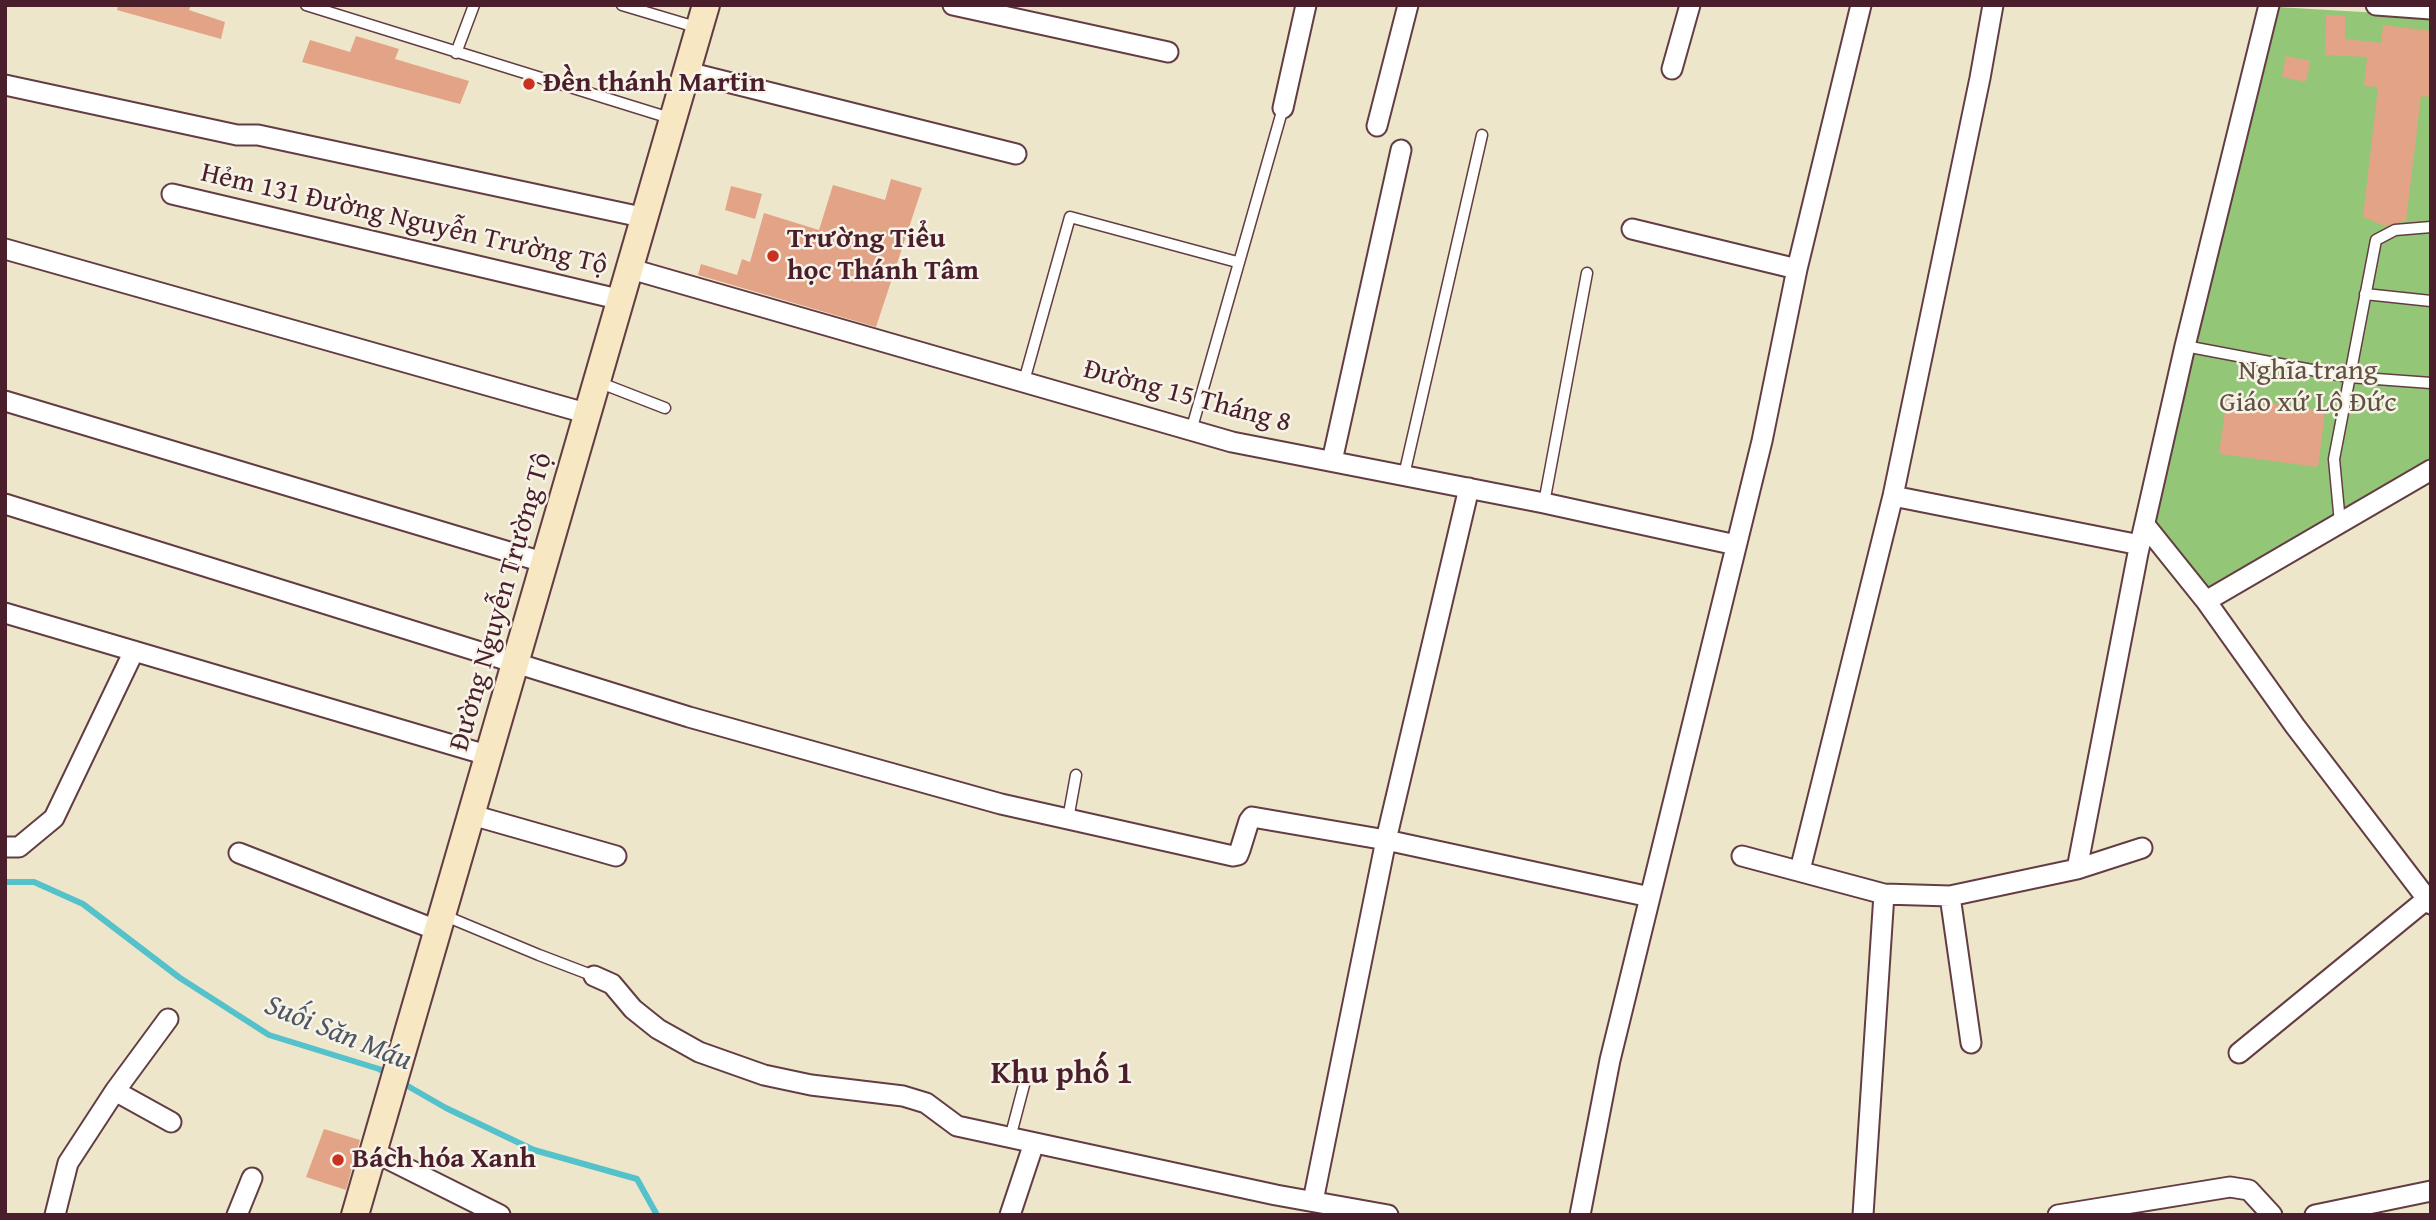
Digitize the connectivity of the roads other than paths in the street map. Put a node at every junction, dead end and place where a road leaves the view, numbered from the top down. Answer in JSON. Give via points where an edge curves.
{"nodes":[{"id":1,"x":306,"y":5,"type":"edge"},
{"id":2,"x":474,"y":5,"type":"edge"},
{"id":3,"x":622,"y":5,"type":"edge"},
{"id":4,"x":953,"y":5,"type":"edge"},
{"id":5,"x":1307,"y":5,"type":"edge"},
{"id":6,"x":1408,"y":5,"type":"edge"},
{"id":7,"x":1690,"y":5,"type":"edge"},
{"id":8,"x":1861,"y":5,"type":"edge"},
{"id":9,"x":1993,"y":5,"type":"edge"},
{"id":10,"x":2269,"y":5,"type":"edge"},
{"id":11,"x":2376,"y":5,"type":"edge"},
{"id":12,"x":2429,"y":8,"type":"edge"},
{"id":13,"x":703,"y":17,"type":"edge"},
{"id":14,"x":1168,"y":52,"type":"dead end"},
{"id":15,"x":456,"y":53,"type":"junction"},
{"id":16,"x":1672,"y":69,"type":"dead end"},
{"id":17,"x":687,"y":72,"type":"junction"},
{"id":18,"x":5,"y":85,"type":"edge"},
{"id":19,"x":1283,"y":108,"type":"joint"},
{"id":20,"x":674,"y":119,"type":"junction"},
{"id":21,"x":1377,"y":126,"type":"dead end"},
{"id":22,"x":1482,"y":135,"type":"dead end"},
{"id":23,"x":1401,"y":150,"type":"dead end"},
{"id":24,"x":1016,"y":154,"type":"dead end"},
{"id":25,"x":172,"y":194,"type":"dead end"},
{"id":26,"x":646,"y":218,"type":"junction"},
{"id":27,"x":2431,"y":227,"type":"edge"},
{"id":28,"x":1632,"y":229,"type":"dead end"},
{"id":29,"x":5,"y":249,"type":"edge"},
{"id":30,"x":1237,"y":262,"type":"junction"},
{"id":31,"x":631,"y":269,"type":"junction"},
{"id":32,"x":1797,"y":270,"type":"junction"},
{"id":33,"x":1587,"y":273,"type":"dead end"},
{"id":34,"x":2365,"y":294,"type":"junction"},
{"id":35,"x":622,"y":300,"type":"junction"},
{"id":36,"x":2431,"y":301,"type":"edge"},
{"id":37,"x":2185,"y":346,"type":"junction"},
{"id":38,"x":2349,"y":377,"type":"junction"},
{"id":39,"x":1024,"y":381,"type":"junction"},
{"id":40,"x":597,"y":382,"type":"junction"},
{"id":41,"x":2431,"y":383,"type":"edge"},
{"id":42,"x":5,"y":401,"type":"edge"},
{"id":43,"x":665,"y":408,"type":"dead end"},
{"id":44,"x":589,"y":414,"type":"junction"},
{"id":45,"x":1191,"y":431,"type":"junction"},
{"id":46,"x":1332,"y":461,"type":"junction"},
{"id":47,"x":2431,"y":470,"type":"edge"},
{"id":48,"x":1404,"y":475,"type":"junction"},
{"id":49,"x":1469,"y":488,"type":"junction"},
{"id":50,"x":1893,"y":496,"type":"junction"},
{"id":51,"x":1544,"y":503,"type":"junction"},
{"id":52,"x":5,"y":504,"type":"edge"},
{"id":53,"x":2340,"y":523,"type":"junction"},
{"id":54,"x":2145,"y":524,"type":"junction"},
{"id":55,"x":1736,"y":545,"type":"junction"},
{"id":56,"x":2140,"y":545,"type":"junction"},
{"id":57,"x":546,"y":563,"type":"junction"},
{"id":58,"x":2206,"y":601,"type":"junction"},
{"id":59,"x":5,"y":613,"type":"edge"},
{"id":60,"x":134,"y":651,"type":"junction"},
{"id":61,"x":516,"y":664,"type":"junction"},
{"id":62,"x":490,"y":756,"type":"junction"},
{"id":63,"x":1076,"y":775,"type":"dead end"},
{"id":64,"x":472,"y":815,"type":"junction"},
{"id":65,"x":1068,"y":819,"type":"junction"},
{"id":66,"x":1386,"y":840,"type":"junction"},
{"id":67,"x":5,"y":847,"type":"edge"},
{"id":68,"x":2141,"y":848,"type":"dead end"},
{"id":69,"x":239,"y":853,"type":"dead end"},
{"id":70,"x":616,"y":856,"type":"dead end"},
{"id":71,"x":1742,"y":856,"type":"dead end"},
{"id":72,"x":2077,"y":869,"type":"junction"},
{"id":73,"x":1800,"y":870,"type":"junction"},
{"id":74,"x":1884,"y":894,"type":"junction"},
{"id":75,"x":1950,"y":896,"type":"junction"},
{"id":76,"x":1650,"y":897,"type":"junction"},
{"id":77,"x":2429,"y":901,"type":"edge"},
{"id":78,"x":441,"y":923,"type":"junction"},
{"id":79,"x":594,"y":975,"type":"joint"},
{"id":80,"x":167,"y":1019,"type":"dead end"},
{"id":81,"x":1971,"y":1043,"type":"dead end"},
{"id":82,"x":2239,"y":1053,"type":"dead end"},
{"id":83,"x":1025,"y":1081,"type":"dead end"},
{"id":84,"x":115,"y":1091,"type":"junction"},
{"id":85,"x":172,"y":1122,"type":"dead end"},
{"id":86,"x":1010,"y":1138,"type":"junction"},
{"id":87,"x":1034,"y":1143,"type":"junction"},
{"id":88,"x":374,"y":1152,"type":"junction"},
{"id":89,"x":252,"y":1178,"type":"dead end"},
{"id":90,"x":2431,"y":1191,"type":"edge"},
{"id":91,"x":1314,"y":1201,"type":"junction"},
{"id":92,"x":55,"y":1215,"type":"edge"},
{"id":93,"x":237,"y":1215,"type":"edge"},
{"id":94,"x":355,"y":1215,"type":"edge"},
{"id":95,"x":500,"y":1215,"type":"edge"},
{"id":96,"x":1010,"y":1215,"type":"edge"},
{"id":97,"x":1388,"y":1215,"type":"edge"},
{"id":98,"x":1580,"y":1215,"type":"edge"},
{"id":99,"x":1863,"y":1215,"type":"edge"},
{"id":100,"x":2058,"y":1215,"type":"edge"},
{"id":101,"x":2273,"y":1215,"type":"edge"},
{"id":102,"x":2315,"y":1215,"type":"edge"}],
"edges":[{"from":1,"to":15,"type":"lane"},
{"from":2,"to":15,"type":"lane"},
{"from":3,"to":13,"type":"lane"},
{"from":4,"to":14,"type":"street"},
{"from":5,"to":19,"type":"street"},
{"from":6,"to":21,"type":"street"},
{"from":7,"to":16,"type":"street"},
{"from":8,"to":32,"type":"street"},
{"from":9,"to":50,"type":"street"},
{"from":10,"to":37,"type":"street"},
{"from":11,"to":12,"type":"street"},
{"from":13,"to":17,"type":"main road","name":"Đường Nguyễn Trường Tộ"},
{"from":15,"to":20,"type":"lane"},
{"from":17,"to":20,"type":"main road","name":"Đường Nguyễn Trường Tộ"},
{"from":17,"to":24,"type":"street"},
{"from":18,"to":26,"type":"street"},
{"from":19,"to":30,"type":"lane"},
{"from":20,"to":26,"type":"main road","name":"Đường Nguyễn Trường Tộ"},
{"from":22,"to":48,"type":"lane"},
{"from":23,"to":46,"type":"street"},
{"from":25,"to":35,"type":"street","name":"Hẻm 131 Đường Nguyễn Trường Tộ"},
{"from":26,"to":31,"type":"main road","name":"Đường Nguyễn Trường Tộ"},
{"from":27,"to":34,"type":"lane","via":[[2395,230],[2376,240]]},
{"from":28,"to":32,"type":"street"},
{"from":29,"to":44,"type":"street"},
{"from":30,"to":39,"type":"lane","via":[[1070,217]]},
{"from":30,"to":45,"type":"lane"},
{"from":31,"to":35,"type":"main road","name":"Đường Nguyễn Trường Tộ"},
{"from":31,"to":39,"type":"street","name":"Đường 15 Tháng 8"},
{"from":32,"to":55,"type":"street"},
{"from":33,"to":51,"type":"lane"},
{"from":34,"to":36,"type":"lane"},
{"from":34,"to":38,"type":"lane"},
{"from":35,"to":40,"type":"main road","name":"Đường Nguyễn Trường Tộ"},
{"from":37,"to":38,"type":"lane"},
{"from":37,"to":54,"type":"street"},
{"from":38,"to":41,"type":"lane"},
{"from":38,"to":53,"type":"lane","via":[[2334,459]]},
{"from":39,"to":45,"type":"street","name":"Đường 15 Tháng 8"},
{"from":40,"to":43,"type":"lane"},
{"from":40,"to":44,"type":"main road","name":"Đường Nguyễn Trường Tộ"},
{"from":42,"to":57,"type":"street"},
{"from":44,"to":57,"type":"main road","name":"Đường Nguyễn Trường Tộ"},
{"from":45,"to":46,"type":"street","name":"Đường 15 Tháng 8"},
{"from":46,"to":48,"type":"street","name":"Đường 15 Tháng 8"},
{"from":47,"to":53,"type":"street"},
{"from":48,"to":49,"type":"street","name":"Đường 15 Tháng 8"},
{"from":49,"to":51,"type":"street","name":"Đường 15 Tháng 8"},
{"from":49,"to":66,"type":"street"},
{"from":50,"to":56,"type":"street"},
{"from":50,"to":73,"type":"street"},
{"from":51,"to":55,"type":"street","name":"Đường 15 Tháng 8"},
{"from":52,"to":61,"type":"street"},
{"from":53,"to":58,"type":"street"},
{"from":54,"to":56,"type":"street"},
{"from":54,"to":58,"type":"street"},
{"from":55,"to":76,"type":"street"},
{"from":56,"to":72,"type":"street"},
{"from":57,"to":61,"type":"main road","name":"Đường Nguyễn Trường Tộ"},
{"from":58,"to":77,"type":"street"},
{"from":59,"to":60,"type":"street"},
{"from":60,"to":62,"type":"street"},
{"from":60,"to":67,"type":"street","via":[[54,818],[19,846]]},
{"from":61,"to":62,"type":"main road","name":"Đường Nguyễn Trường Tộ"},
{"from":61,"to":65,"type":"street","via":[[702,721]]},
{"from":62,"to":64,"type":"main road","name":"Đường Nguyễn Trường Tộ"},
{"from":63,"to":65,"type":"lane"},
{"from":64,"to":70,"type":"street"},
{"from":64,"to":78,"type":"main road","name":"Đường Nguyễn Trường Tộ"},
{"from":65,"to":66,"type":"street","via":[[1233,856],[1238,855],[1252,817]]},
{"from":66,"to":76,"type":"street"},
{"from":66,"to":91,"type":"street"},
{"from":68,"to":72,"type":"street"},
{"from":69,"to":78,"type":"street"},
{"from":71,"to":73,"type":"street"},
{"from":72,"to":75,"type":"street"},
{"from":73,"to":74,"type":"street"},
{"from":74,"to":75,"type":"street"},
{"from":74,"to":99,"type":"street"},
{"from":75,"to":81,"type":"street"},
{"from":76,"to":98,"type":"street"},
{"from":77,"to":82,"type":"street"},
{"from":78,"to":79,"type":"lane"},
{"from":78,"to":88,"type":"main road","name":"Đường Nguyễn Trường Tộ"},
{"from":79,"to":86,"type":"street","via":[[612,984],[658,1030],[730,1065],[811,1085],[902,1096],[926,1103],[957,1126]]},
{"from":80,"to":84,"type":"street"},
{"from":83,"to":86,"type":"lane"},
{"from":84,"to":85,"type":"street"},
{"from":84,"to":92,"type":"street","via":[[68,1163]]},
{"from":86,"to":87,"type":"street"},
{"from":87,"to":91,"type":"street"},
{"from":87,"to":96,"type":"street"},
{"from":88,"to":94,"type":"main road","name":"Đường Nguyễn Trường Tộ"},
{"from":88,"to":95,"type":"street"},
{"from":89,"to":93,"type":"street"},
{"from":90,"to":102,"type":"street"},
{"from":91,"to":97,"type":"street"},
{"from":100,"to":101,"type":"street","via":[[2230,1188],[2249,1190]]}]}
